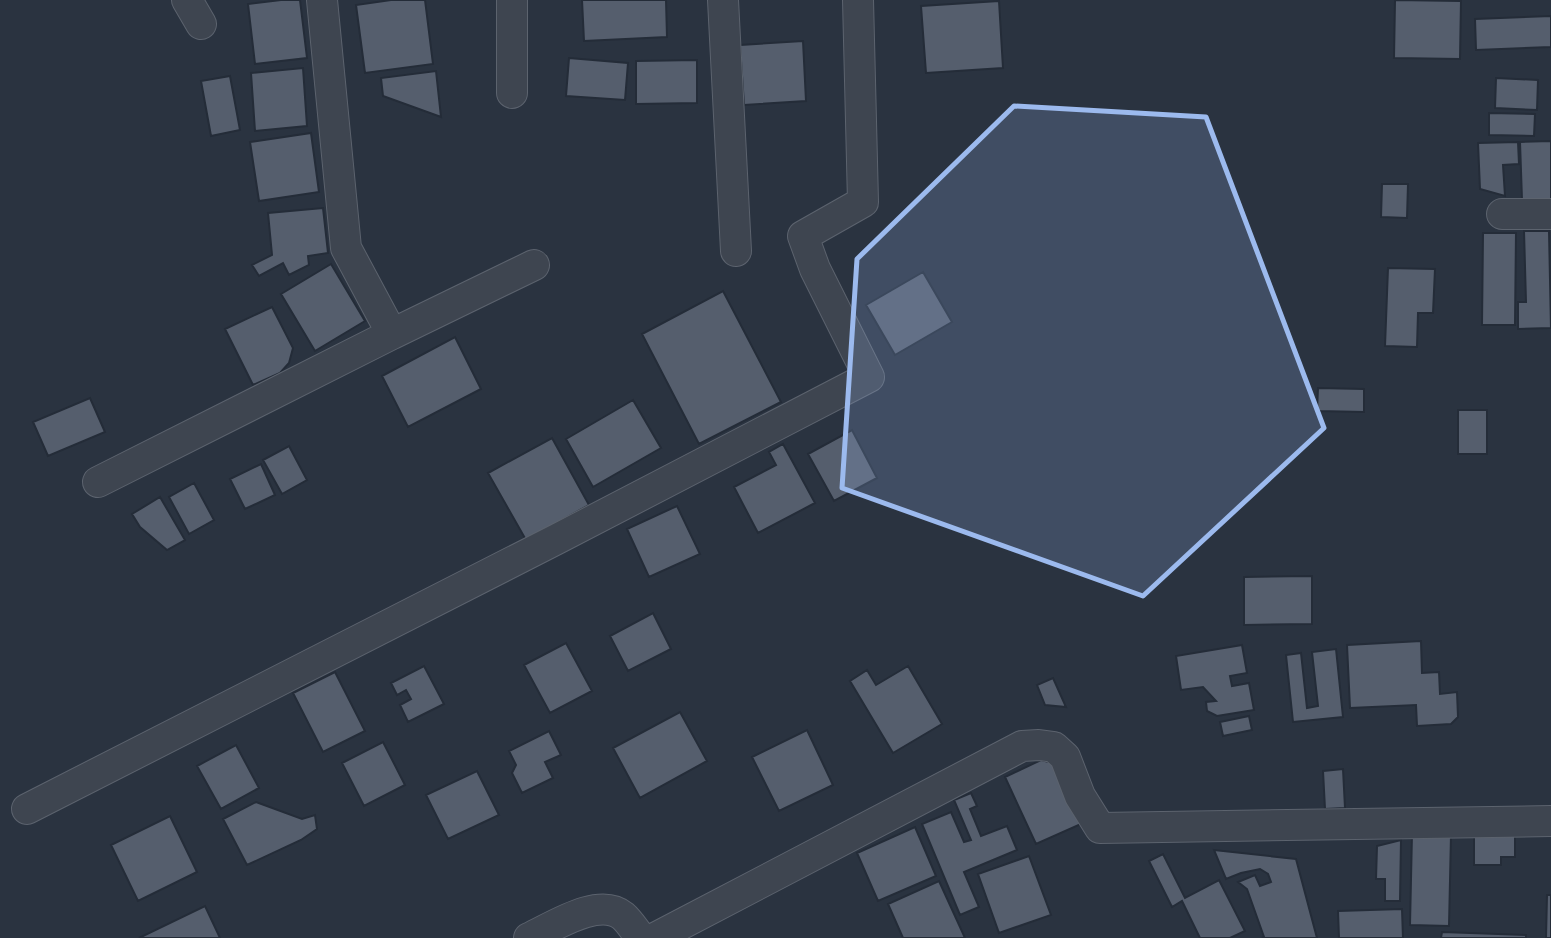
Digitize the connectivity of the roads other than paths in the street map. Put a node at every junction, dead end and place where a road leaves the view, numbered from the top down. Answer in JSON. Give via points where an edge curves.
{"nodes":[{"id":1,"x":322,"y":0,"type":"edge"},
{"id":2,"x":512,"y":0,"type":"edge"},
{"id":3,"x":723,"y":0,"type":"edge"},
{"id":4,"x":858,"y":0,"type":"edge"},
{"id":5,"x":512,"y":93,"type":"dead end"},
{"id":6,"x":1502,"y":214,"type":"dead end"},
{"id":7,"x":1551,"y":214,"type":"edge"},
{"id":8,"x":736,"y":251,"type":"dead end"},
{"id":9,"x":534,"y":265,"type":"dead end"},
{"id":10,"x":392,"y":334,"type":"junction"},
{"id":11,"x":98,"y":482,"type":"dead end"},
{"id":12,"x":27,"y":809,"type":"dead end"},
{"id":13,"x":1551,"y":821,"type":"edge"},
{"id":14,"x":529,"y":938,"type":"edge"},
{"id":15,"x":641,"y":938,"type":"edge"},
{"id":16,"x":654,"y":938,"type":"edge"}],
"edges":[{"from":1,"to":10,"type":"street","via":[[346,248]]},
{"from":2,"to":5,"type":"street"},
{"from":3,"to":8,"type":"street"},
{"from":4,"to":12,"type":"street","via":[[863,202],[803,236],[869,377]]},
{"from":6,"to":7,"type":"street"},
{"from":9,"to":10,"type":"street"},
{"from":10,"to":11,"type":"street"},
{"from":13,"to":16,"type":"street","via":[[1100,828],[1080,796],[1065,757],[1054,747],[1022,747]]},
{"from":14,"to":15,"type":"street","via":[[594,909],[609,909],[622,915]]}]}
